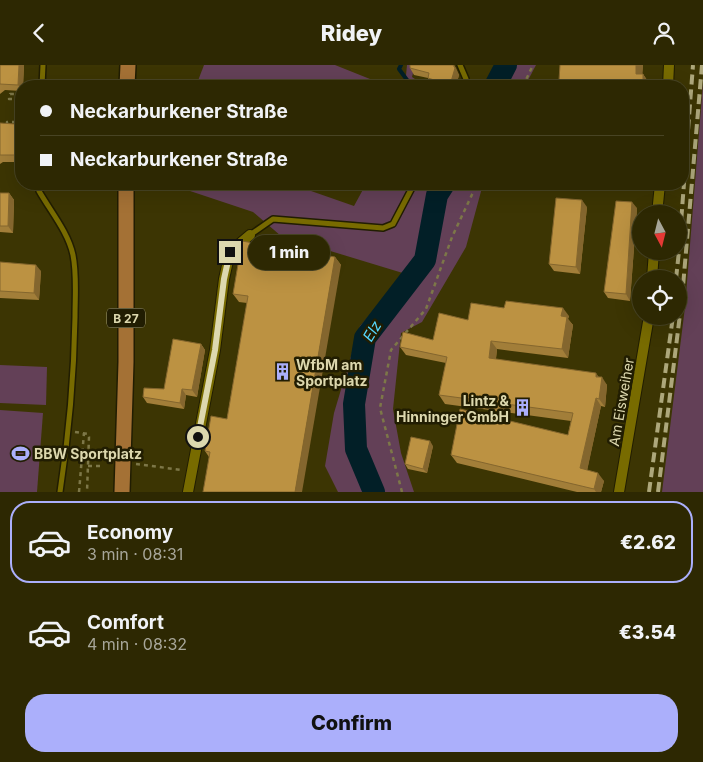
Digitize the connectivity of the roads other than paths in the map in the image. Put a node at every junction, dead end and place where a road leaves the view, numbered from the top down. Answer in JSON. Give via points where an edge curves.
{"nodes":[{"id":1,"x":43,"y":65,"type":"edge"},
{"id":2,"x":128,"y":65,"type":"edge"},
{"id":3,"x":460,"y":65,"type":"edge"},
{"id":4,"x":669,"y":65,"type":"edge"},
{"id":5,"x":42,"y":80,"type":"edge"},
{"id":6,"x":127,"y":80,"type":"edge"},
{"id":7,"x":466,"y":80,"type":"edge"},
{"id":8,"x":668,"y":80,"type":"edge"},
{"id":9,"x":39,"y":190,"type":"edge"},
{"id":10,"x":126,"y":190,"type":"edge"},
{"id":11,"x":411,"y":190,"type":"edge"},
{"id":12,"x":660,"y":190,"type":"edge"},
{"id":13,"x":659,"y":205,"type":"edge"},
{"id":14,"x":250,"y":235,"type":"joint"},
{"id":15,"x":647,"y":325,"type":"edge"},
{"id":16,"x":60,"y":492,"type":"edge"},
{"id":17,"x":122,"y":492,"type":"edge"},
{"id":18,"x":188,"y":492,"type":"edge"},
{"id":19,"x":619,"y":492,"type":"edge"}],
"edges":[{"from":1,"to":5,"type":"lane"},
{"from":2,"to":6,"type":"main road"},
{"from":3,"to":7,"type":"lane"},
{"from":4,"to":8,"type":"street"},
{"from":9,"to":16,"type":"lane","via":[[65,234],[75,276],[68,431]]},
{"from":10,"to":17,"type":"main road","number":"B 27"},
{"from":11,"to":14,"type":"lane","via":[[393,224],[383,228],[273,219]]},
{"from":12,"to":13,"type":"street"},
{"from":14,"to":18,"type":"street","via":[[230,252]]},
{"from":15,"to":19,"type":"street","name":"Am Eisweiher"}]}
